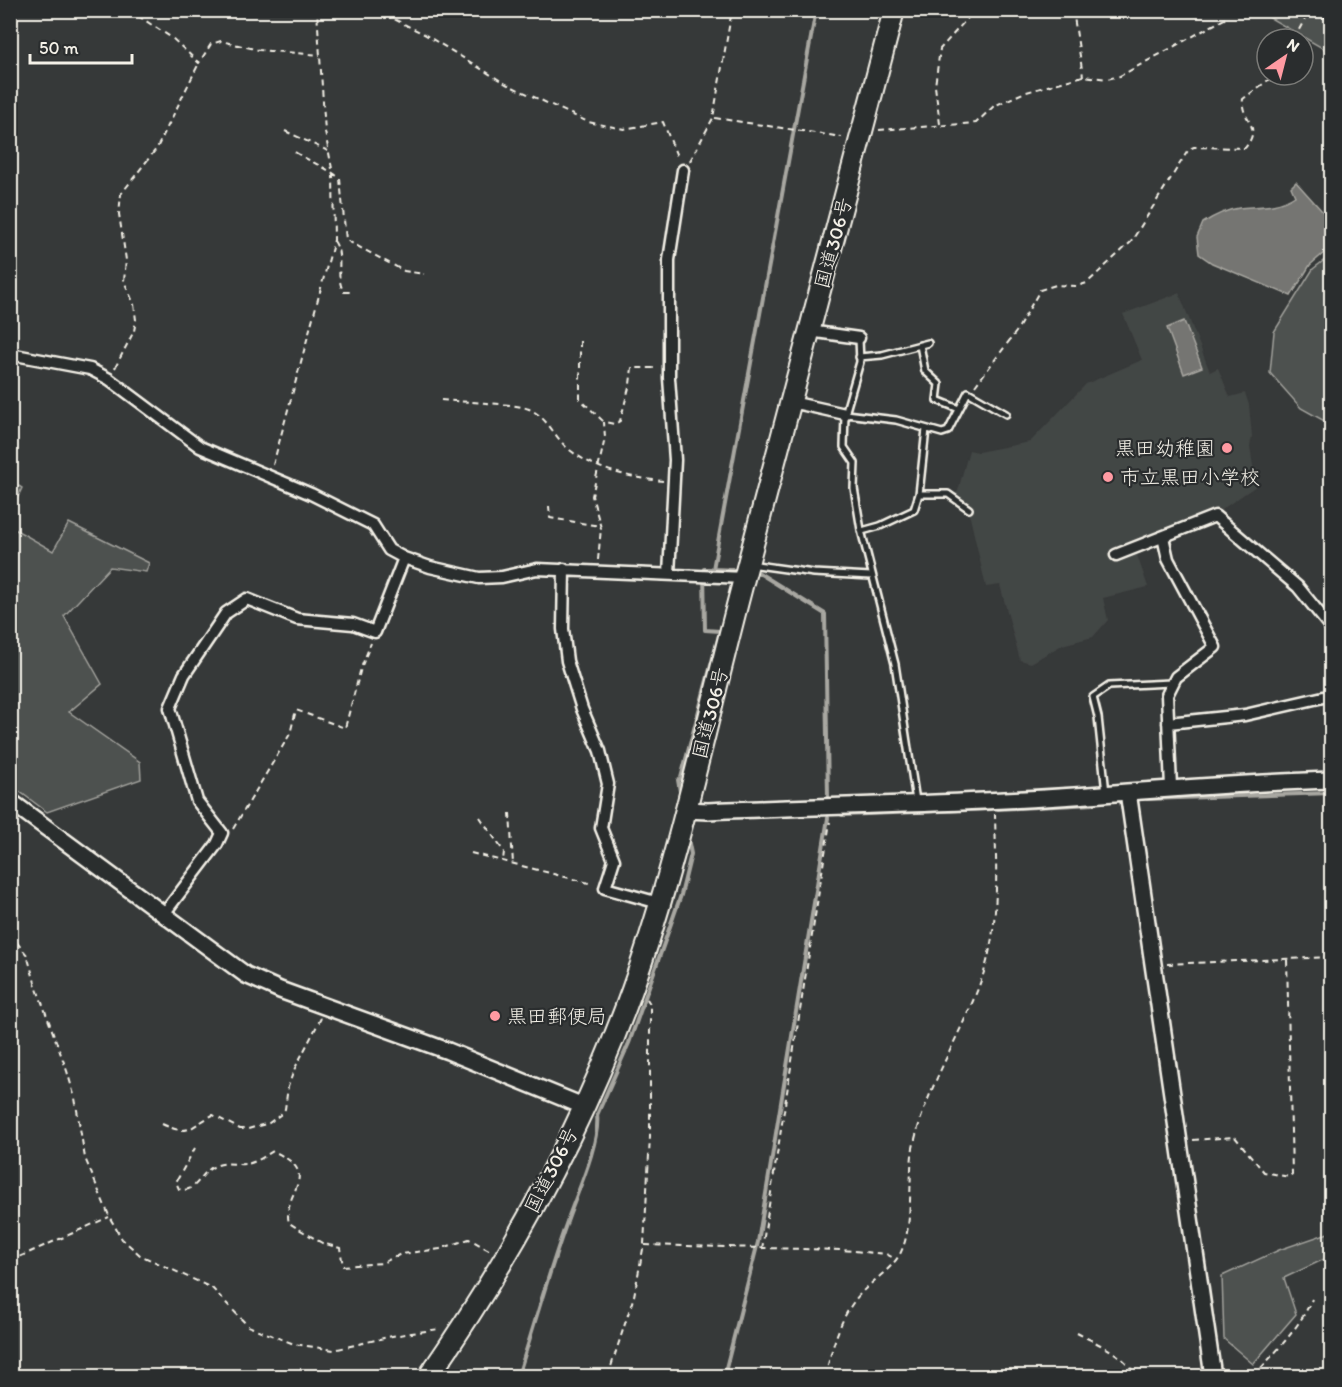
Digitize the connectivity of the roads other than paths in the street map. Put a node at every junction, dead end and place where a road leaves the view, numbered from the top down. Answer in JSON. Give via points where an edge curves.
{"nodes":[{"id":1,"x":894,"y":10,"type":"edge"},
{"id":2,"x":683,"y":170,"type":"road end"},
{"id":3,"x":809,"y":331,"type":"junction"},
{"id":4,"x":859,"y":338,"type":"joint"},
{"id":5,"x":928,"y":343,"type":"dead end"},
{"id":6,"x":920,"y":345,"type":"junction"},
{"id":7,"x":10,"y":354,"type":"edge"},
{"id":8,"x":859,"y":357,"type":"junction"},
{"id":9,"x":791,"y":402,"type":"junction"},
{"id":10,"x":959,"y":409,"type":"junction"},
{"id":11,"x":845,"y":414,"type":"junction"},
{"id":12,"x":1006,"y":414,"type":"dead end"},
{"id":13,"x":926,"y":429,"type":"junction"},
{"id":14,"x":919,"y":494,"type":"junction"},
{"id":15,"x":969,"y":509,"type":"dead end"},
{"id":16,"x":862,"y":531,"type":"junction"},
{"id":17,"x":1163,"y":537,"type":"junction"},
{"id":18,"x":1116,"y":555,"type":"dead end"},
{"id":19,"x":404,"y":558,"type":"junction"},
{"id":20,"x":564,"y":570,"type":"junction"},
{"id":21,"x":746,"y":571,"type":"junction"},
{"id":22,"x":669,"y":574,"type":"junction"},
{"id":23,"x":871,"y":576,"type":"junction"},
{"id":24,"x":1332,"y":628,"type":"edge"},
{"id":25,"x":1171,"y":683,"type":"junction"},
{"id":26,"x":1332,"y":695,"type":"edge"},
{"id":27,"x":1168,"y":723,"type":"junction"},
{"id":28,"x":1332,"y":780,"type":"edge"},
{"id":29,"x":1171,"y":787,"type":"junction"},
{"id":30,"x":1128,"y":792,"type":"junction"},
{"id":31,"x":1106,"y":793,"type":"junction"},
{"id":32,"x":10,"y":801,"type":"edge"},
{"id":33,"x":916,"y":803,"type":"junction"},
{"id":34,"x":686,"y":810,"type":"junction"},
{"id":35,"x":659,"y":903,"type":"junction"},
{"id":36,"x":163,"y":915,"type":"junction"},
{"id":37,"x":583,"y":1106,"type":"junction"},
{"id":38,"x":429,"y":1377,"type":"edge"},
{"id":39,"x":1213,"y":1377,"type":"edge"}],
"edges":[{"from":1,"to":3,"type":"highway","name":"国道306号"},
{"from":2,"to":22,"type":"street","via":[[669,260],[669,368],[675,460]]},
{"from":3,"to":4,"type":"street"},
{"from":3,"to":9,"type":"highway","name":"国道306号"},
{"from":4,"to":8,"type":"lane"},
{"from":5,"to":6,"type":"lane"},
{"from":6,"to":8,"type":"lane"},
{"from":6,"to":10,"type":"lane","via":[[925,371],[939,384],[938,400]]},
{"from":7,"to":19,"type":"street","via":[[90,369],[200,447],[373,525],[385,545]]},
{"from":8,"to":11,"type":"lane"},
{"from":9,"to":11,"type":"street"},
{"from":9,"to":21,"type":"highway","name":"国道306号"},
{"from":10,"to":12,"type":"lane","via":[[969,393]]},
{"from":10,"to":13,"type":"lane","via":[[945,432]]},
{"from":11,"to":13,"type":"lane","via":[[889,418]]},
{"from":11,"to":16,"type":"lane","via":[[844,447],[855,463],[854,488]]},
{"from":13,"to":14,"type":"lane"},
{"from":14,"to":15,"type":"lane","via":[[948,494]]},
{"from":14,"to":16,"type":"lane","via":[[913,512]]},
{"from":16,"to":23,"type":"lane"},
{"from":17,"to":18,"type":"street"},
{"from":17,"to":24,"type":"street","via":[[1215,516],[1298,587]]},
{"from":17,"to":25,"type":"street","via":[[1168,559],[1215,647]]},
{"from":19,"to":20,"type":"street","via":[[479,578],[537,569]]},
{"from":19,"to":36,"type":"street","via":[[375,632],[353,624],[297,619],[247,599],[226,613],[184,675],[170,708],[197,801],[222,833]]},
{"from":20,"to":22,"type":"street"},
{"from":20,"to":35,"type":"street","via":[[567,661],[600,750],[608,784],[601,828],[614,860],[605,888]]},
{"from":21,"to":22,"type":"street"},
{"from":21,"to":23,"type":"lane"},
{"from":21,"to":34,"type":"highway","name":"国道306号"},
{"from":23,"to":33,"type":"lane","via":[[895,664]]},
{"from":25,"to":27,"type":"street","via":[[1167,695]]},
{"from":25,"to":31,"type":"lane","via":[[1109,686],[1093,697]]},
{"from":26,"to":27,"type":"street","via":[[1245,715]]},
{"from":27,"to":29,"type":"street"},
{"from":28,"to":29,"type":"street"},
{"from":29,"to":30,"type":"street"},
{"from":30,"to":31,"type":"street"},
{"from":30,"to":39,"type":"street"},
{"from":31,"to":33,"type":"street"},
{"from":32,"to":36,"type":"street"},
{"from":33,"to":34,"type":"street"},
{"from":34,"to":35,"type":"highway","name":"国道306号"},
{"from":35,"to":37,"type":"highway","name":"国道306号","via":[[625,1007]]},
{"from":36,"to":37,"type":"street","via":[[246,975]]},
{"from":37,"to":38,"type":"highway","name":"国道306号","via":[[504,1260]]}]}
